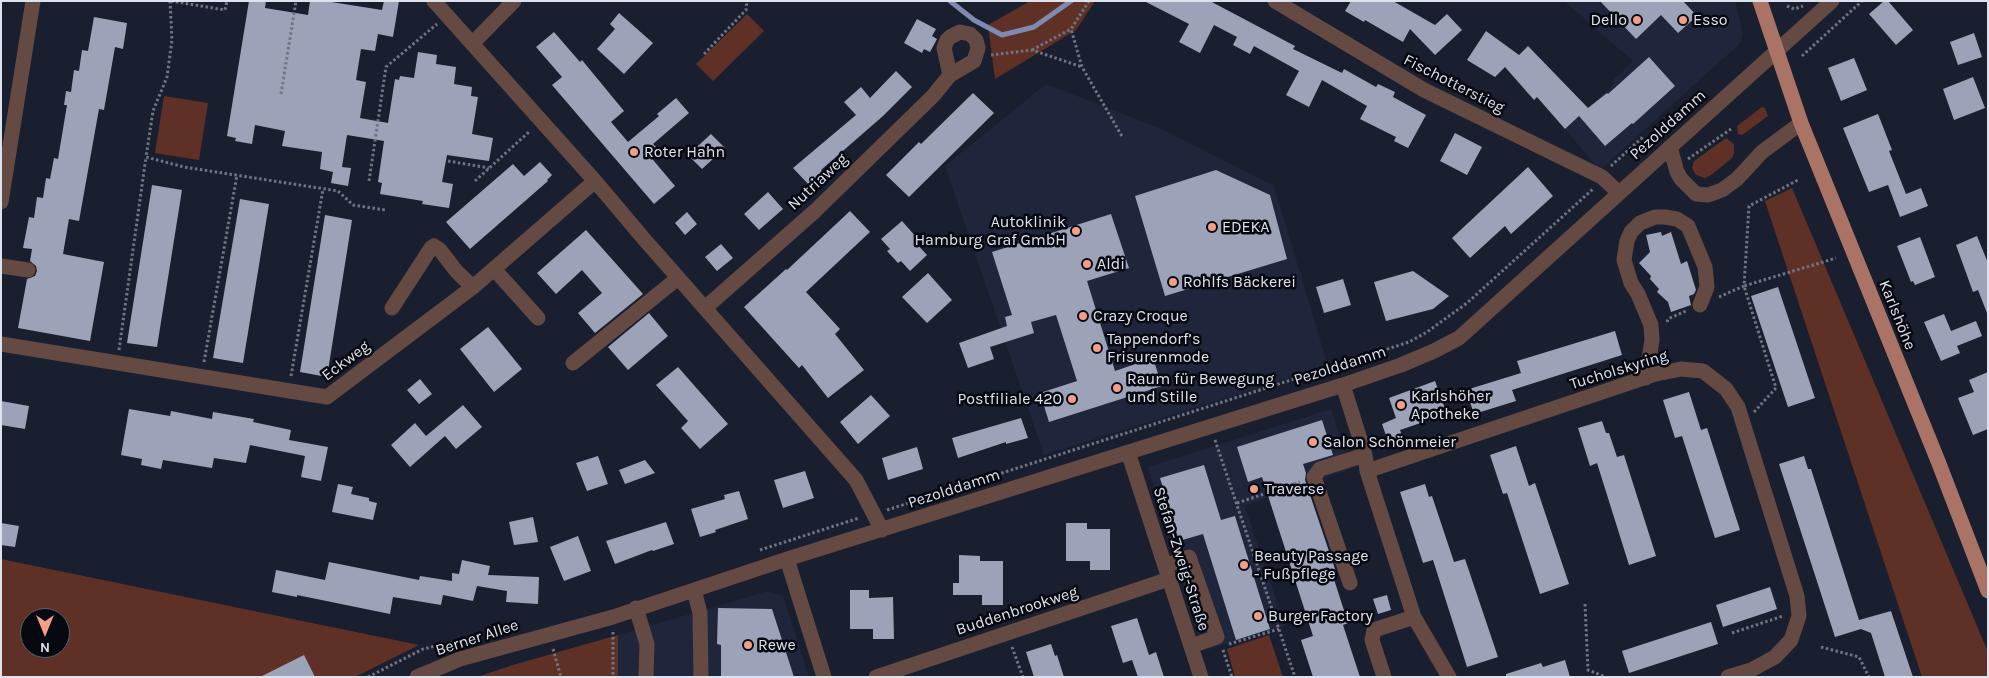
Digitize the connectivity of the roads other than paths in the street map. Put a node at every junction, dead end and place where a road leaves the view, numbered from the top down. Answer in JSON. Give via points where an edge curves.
{"nodes":[{"id":1,"x":33,"y":1,"type":"edge"},
{"id":2,"x":434,"y":1,"type":"edge"},
{"id":3,"x":514,"y":1,"type":"edge"},
{"id":4,"x":1274,"y":1,"type":"edge"},
{"id":5,"x":1760,"y":1,"type":"edge"},
{"id":6,"x":1832,"y":1,"type":"edge"},
{"id":7,"x":472,"y":44,"type":"junction"},
{"id":8,"x":1777,"y":51,"type":"junction"},
{"id":9,"x":950,"y":75,"type":"junction"},
{"id":10,"x":1801,"y":123,"type":"junction"},
{"id":11,"x":1670,"y":147,"type":"junction"},
{"id":12,"x":595,"y":181,"type":"junction"},
{"id":13,"x":1619,"y":193,"type":"junction"},
{"id":14,"x":1,"y":202,"type":"edge"},
{"id":15,"x":1,"y":266,"type":"edge"},
{"id":16,"x":494,"y":269,"type":"junction"},
{"id":17,"x":28,"y":270,"type":"dead end"},
{"id":18,"x":678,"y":278,"type":"junction"},
{"id":19,"x":473,"y":287,"type":"junction"},
{"id":20,"x":1700,"y":305,"type":"dead end"},
{"id":21,"x":392,"y":308,"type":"dead end"},
{"id":22,"x":705,"y":308,"type":"junction"},
{"id":23,"x":538,"y":318,"type":"dead end"},
{"id":24,"x":1,"y":344,"type":"edge"},
{"id":25,"x":573,"y":363,"type":"dead end"},
{"id":26,"x":1646,"y":378,"type":"junction"},
{"id":27,"x":1343,"y":385,"type":"junction"},
{"id":28,"x":1128,"y":452,"type":"junction"},
{"id":29,"x":1365,"y":455,"type":"junction"},
{"id":30,"x":1366,"y":471,"type":"junction"},
{"id":31,"x":882,"y":530,"type":"junction"},
{"id":32,"x":787,"y":559,"type":"junction"},
{"id":33,"x":1167,"y":573,"type":"junction"},
{"id":34,"x":1350,"y":583,"type":"dead end"},
{"id":35,"x":694,"y":590,"type":"junction"},
{"id":36,"x":1988,"y":591,"type":"edge"},
{"id":37,"x":636,"y":608,"type":"junction"},
{"id":38,"x":1414,"y":617,"type":"junction"},
{"id":39,"x":549,"y":634,"type":"joint"},
{"id":40,"x":1191,"y":646,"type":"junction"},
{"id":41,"x":417,"y":677,"type":"edge"},
{"id":42,"x":646,"y":677,"type":"edge"},
{"id":43,"x":701,"y":677,"type":"edge"},
{"id":44,"x":824,"y":677,"type":"edge"},
{"id":45,"x":876,"y":677,"type":"edge"},
{"id":46,"x":1201,"y":677,"type":"edge"},
{"id":47,"x":1384,"y":677,"type":"edge"},
{"id":48,"x":1449,"y":677,"type":"edge"},
{"id":49,"x":1728,"y":677,"type":"edge"}],
"edges":[{"from":1,"to":14,"type":"street"},
{"from":2,"to":7,"type":"street"},
{"from":3,"to":7,"type":"street"},
{"from":4,"to":13,"type":"street","name":"Fischotterstieg","via":[[1424,90],[1602,177]]},
{"from":5,"to":8,"type":"main road","name":"Karlshöhe"},
{"from":6,"to":8,"type":"street","name":"Pezolddamm"},
{"from":7,"to":12,"type":"street"},
{"from":8,"to":10,"type":"main road","name":"Karlshöhe"},
{"from":8,"to":11,"type":"street","name":"Pezolddamm"},
{"from":9,"to":9,"type":"street","name":"Nutriaweg","via":[[977,56],[978,44],[970,34],[960,32],[950,37],[944,48]]},
{"from":9,"to":22,"type":"street","name":"Nutriaweg","via":[[933,96],[815,211]]},
{"from":10,"to":11,"type":"street","via":[[1762,152],[1737,179],[1708,195],[1696,194],[1681,179]]},
{"from":10,"to":36,"type":"main road","name":"Karlshöhe"},
{"from":11,"to":13,"type":"street","name":"Pezolddamm"},
{"from":12,"to":16,"type":"street","name":"Eckweg"},
{"from":12,"to":18,"type":"street"},
{"from":13,"to":27,"type":"street","name":"Pezolddamm","via":[[1459,338],[1401,365]]},
{"from":15,"to":17,"type":"street"},
{"from":16,"to":19,"type":"street","name":"Eckweg"},
{"from":16,"to":23,"type":"street"},
{"from":18,"to":22,"type":"street"},
{"from":18,"to":25,"type":"street"},
{"from":19,"to":21,"type":"street","via":[[437,246],[432,246]]},
{"from":19,"to":24,"type":"street","name":"Eckweg","via":[[327,397]]},
{"from":20,"to":26,"type":"street","via":[[1707,287],[1705,266],[1688,226],[1677,219],[1665,217],[1640,223],[1627,241],[1624,260],[1651,325]]},
{"from":22,"to":31,"type":"street","via":[[856,480]]},
{"from":26,"to":30,"type":"street","name":"Tucholskyring"},
{"from":26,"to":49,"type":"street","name":"Tucholskyring","via":[[1682,369],[1704,371],[1726,389],[1738,406],[1798,596],[1799,616],[1791,640],[1775,657],[1752,670]]},
{"from":27,"to":28,"type":"street","name":"Pezolddamm"},
{"from":27,"to":29,"type":"street"},
{"from":28,"to":31,"type":"street","name":"Pezolddamm"},
{"from":28,"to":33,"type":"street","name":"Stefan-Zweig-Straße"},
{"from":29,"to":30,"type":"street"},
{"from":29,"to":34,"type":"street","via":[[1320,469],[1314,477]]},
{"from":30,"to":38,"type":"street"},
{"from":31,"to":32,"type":"street","name":"Pezolddamm"},
{"from":32,"to":35,"type":"street","name":"Pezolddamm"},
{"from":32,"to":44,"type":"street"},
{"from":33,"to":40,"type":"street","name":"Stefan-Zweig-Straße"},
{"from":33,"to":40,"type":"street","name":"Buddenbrookweg","via":[[1189,558],[1217,637]]},
{"from":33,"to":45,"type":"street","name":"Buddenbrookweg"},
{"from":35,"to":37,"type":"street","name":"Pezolddamm"},
{"from":35,"to":43,"type":"street","via":[[700,614]]},
{"from":37,"to":39,"type":"street","name":"Pezolddamm"},
{"from":37,"to":42,"type":"street","via":[[646,644]]},
{"from":38,"to":47,"type":"street","via":[[1374,630],[1372,640]]},
{"from":38,"to":48,"type":"street"},
{"from":39,"to":41,"type":"street","name":"Berner Allee","via":[[460,659]]},
{"from":40,"to":46,"type":"street","name":"Stefan-Zweig-Straße"}]}
